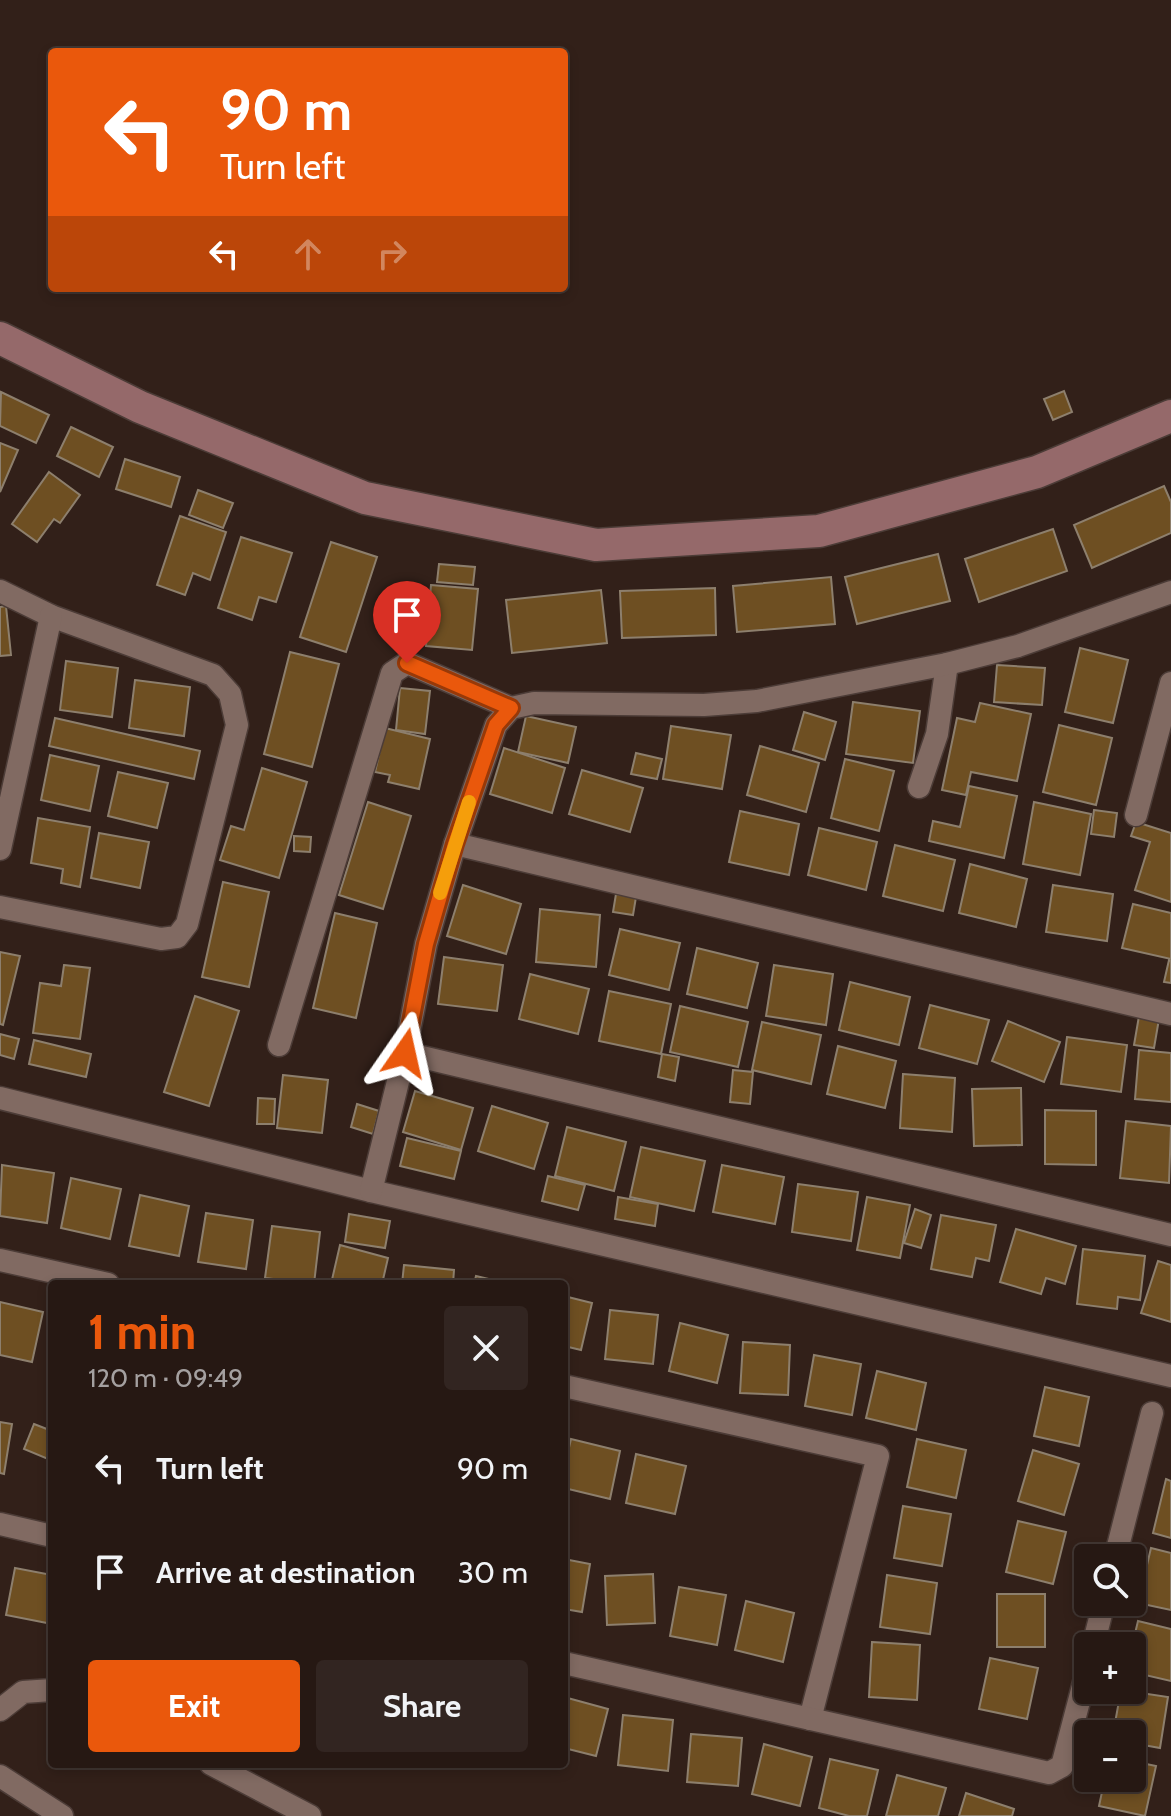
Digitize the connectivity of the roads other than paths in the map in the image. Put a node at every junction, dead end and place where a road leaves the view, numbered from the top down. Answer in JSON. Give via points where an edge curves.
{"nodes":[{"id":1,"x":0,"y":338,"type":"edge"},
{"id":2,"x":1171,"y":416,"type":"edge"},
{"id":3,"x":0,"y":591,"type":"edge"},
{"id":4,"x":1171,"y":592,"type":"edge"},
{"id":5,"x":51,"y":616,"type":"junction"},
{"id":6,"x":947,"y":664,"type":"junction"},
{"id":7,"x":1171,"y":683,"type":"edge"},
{"id":8,"x":511,"y":708,"type":"junction"},
{"id":9,"x":919,"y":787,"type":"dead end"},
{"id":10,"x":1136,"y":815,"type":"dead end"},
{"id":11,"x":455,"y":844,"type":"junction"},
{"id":12,"x":0,"y":849,"type":"edge"},
{"id":13,"x":0,"y":907,"type":"edge"},
{"id":14,"x":1171,"y":1014,"type":"edge"},
{"id":15,"x":279,"y":1045,"type":"dead end"},
{"id":16,"x":405,"y":1053,"type":"junction"},
{"id":17,"x":0,"y":1098,"type":"edge"},
{"id":18,"x":371,"y":1191,"type":"junction"},
{"id":19,"x":1171,"y":1235,"type":"edge"},
{"id":20,"x":0,"y":1260,"type":"edge"},
{"id":21,"x":90,"y":1280,"type":"edge"},
{"id":22,"x":1171,"y":1376,"type":"edge"},
{"id":23,"x":568,"y":1387,"type":"edge"},
{"id":24,"x":1152,"y":1413,"type":"dead end"},
{"id":25,"x":0,"y":1524,"type":"edge"},
{"id":26,"x":48,"y":1535,"type":"edge"},
{"id":27,"x":1119,"y":1544,"type":"edge"},
{"id":28,"x":568,"y":1664,"type":"edge"},
{"id":29,"x":48,"y":1690,"type":"edge"},
{"id":30,"x":1079,"y":1704,"type":"edge"},
{"id":31,"x":0,"y":1710,"type":"edge"},
{"id":32,"x":810,"y":1719,"type":"junction"},
{"id":33,"x":218,"y":1768,"type":"edge"},
{"id":34,"x":0,"y":1776,"type":"edge"},
{"id":35,"x":62,"y":1816,"type":"edge"},
{"id":36,"x":310,"y":1816,"type":"edge"}],
"edges":[{"from":1,"to":2,"type":"street","via":[[140,407],[365,498],[596,545],[819,531],[1037,472]]},
{"from":3,"to":5,"type":"street"},
{"from":4,"to":6,"type":"street","via":[[1018,646]]},
{"from":5,"to":12,"type":"street"},
{"from":5,"to":13,"type":"street","via":[[213,675],[230,694],[237,725],[187,924],[177,937],[161,939]]},
{"from":6,"to":8,"type":"street","via":[[757,701],[534,703]]},
{"from":6,"to":9,"type":"street","via":[[937,734]]},
{"from":7,"to":10,"type":"street"},
{"from":8,"to":11,"type":"street","via":[[496,725]]},
{"from":8,"to":15,"type":"street","via":[[407,663],[392,673]]},
{"from":11,"to":14,"type":"street"},
{"from":11,"to":16,"type":"street","via":[[426,944]]},
{"from":16,"to":18,"type":"street"},
{"from":16,"to":19,"type":"street"},
{"from":17,"to":18,"type":"street"},
{"from":18,"to":22,"type":"street"},
{"from":20,"to":21,"type":"street"},
{"from":23,"to":32,"type":"street","via":[[878,1456]]},
{"from":24,"to":27,"type":"street"},
{"from":25,"to":26,"type":"street"},
{"from":28,"to":32,"type":"street"},
{"from":29,"to":31,"type":"street","via":[[23,1692]]},
{"from":30,"to":32,"type":"street","via":[[1065,1760],[1049,1773]]},
{"from":33,"to":36,"type":"street"},
{"from":34,"to":35,"type":"street"}]}
